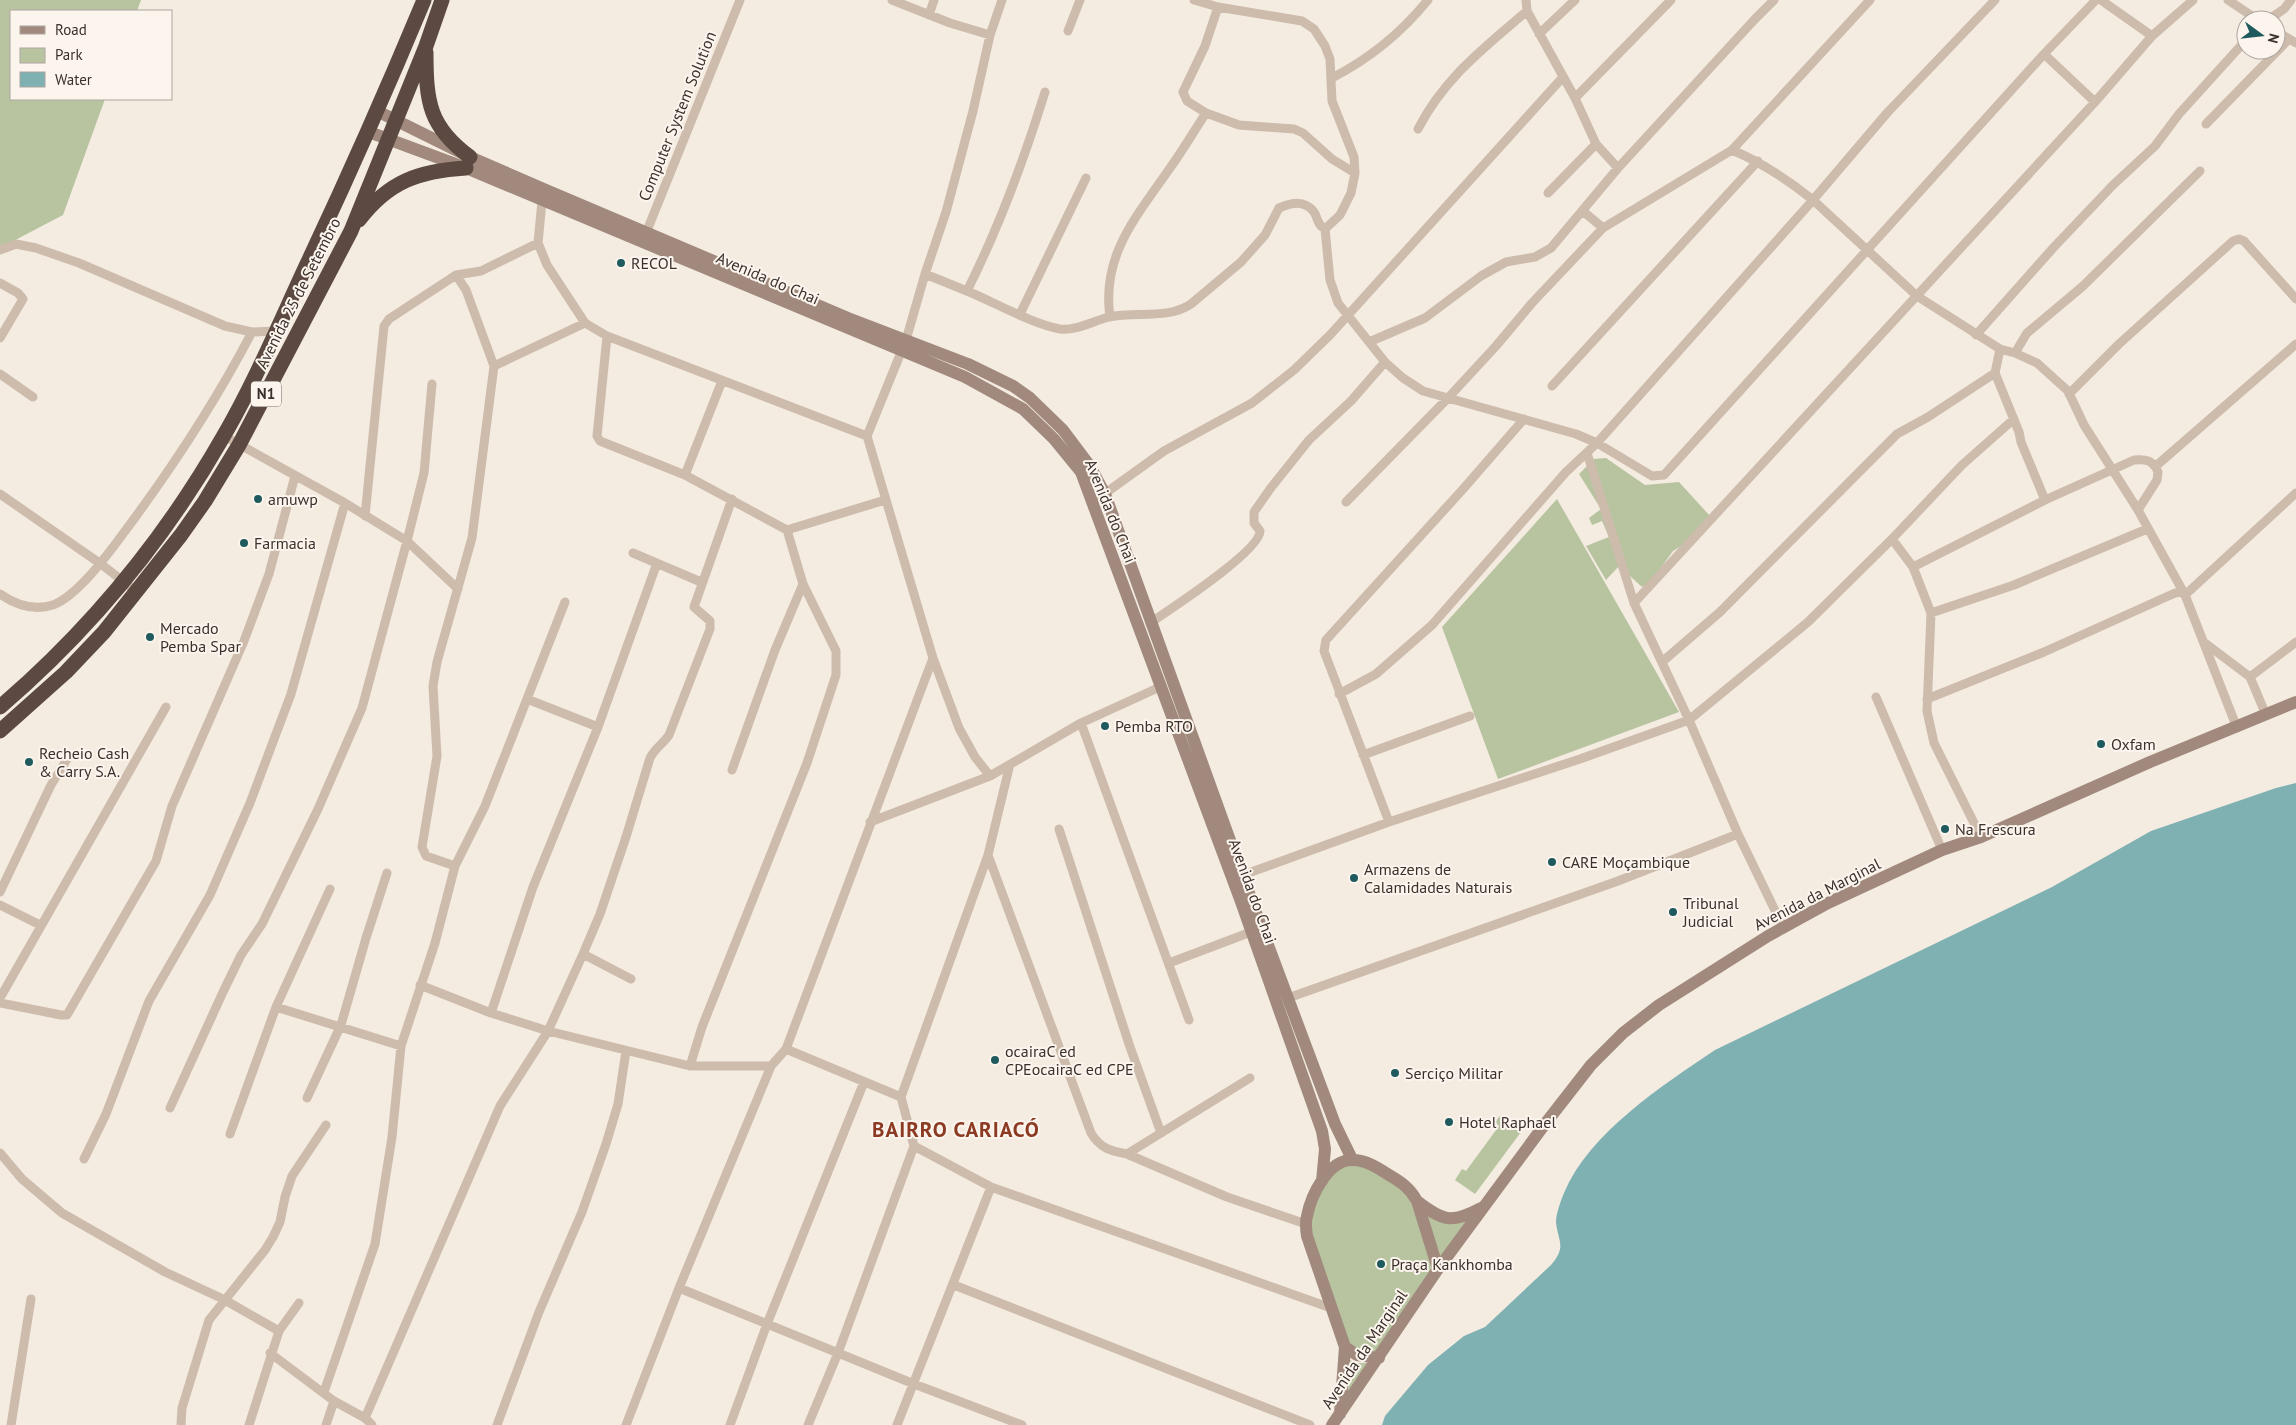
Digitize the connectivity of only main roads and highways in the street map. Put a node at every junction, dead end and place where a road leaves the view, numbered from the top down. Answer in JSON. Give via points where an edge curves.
{"nodes":[{"id":1,"x":424,"y":0,"type":"edge"},
{"id":2,"x":442,"y":0,"type":"edge"},
{"id":3,"x":426,"y":46,"type":"junction"},
{"id":4,"x":377,"y":111,"type":"junction"},
{"id":5,"x":396,"y":119,"type":"junction"},
{"id":6,"x":369,"y":132,"type":"junction"},
{"id":7,"x":388,"y":138,"type":"junction"},
{"id":8,"x":468,"y":162,"type":"junction"},
{"id":9,"x":351,"y":231,"type":"junction"},
{"id":10,"x":644,"y":238,"type":"junction"},
{"id":11,"x":904,"y":345,"type":"junction"},
{"id":12,"x":2296,"y":702,"type":"edge"},
{"id":13,"x":0,"y":707,"type":"edge"},
{"id":14,"x":0,"y":731,"type":"edge"},
{"id":15,"x":1352,"y":1160,"type":"junction"},
{"id":16,"x":1322,"y":1181,"type":"junction"},
{"id":17,"x":1417,"y":1201,"type":"junction"},
{"id":18,"x":1486,"y":1205,"type":"junction"},
{"id":19,"x":1438,"y":1269,"type":"junction"},
{"id":20,"x":1345,"y":1347,"type":"junction"},
{"id":21,"x":1379,"y":1358,"type":"junction"},
{"id":22,"x":1340,"y":1414,"type":"junction"},
{"id":23,"x":1332,"y":1425,"type":"edge"}],
"edges":[{"from":1,"to":4,"type":"highway","name":"Avenida 25 de Setembro","number":"N1"},
{"from":2,"to":3,"type":"highway","name":"Avenida 25 de Setembro","number":"N1"},
{"from":3,"to":5,"type":"highway","name":"Avenida 25 de Setembro","number":"N1"},
{"from":3,"to":8,"type":"highway","via":[[434,118]]},
{"from":4,"to":5,"type":"main road","name":"Avenida do Chai"},
{"from":4,"to":6,"type":"highway","name":"Avenida 25 de Setembro","number":"N1"},
{"from":5,"to":7,"type":"highway","name":"Avenida 25 de Setembro","number":"N1"},
{"from":5,"to":8,"type":"main road","name":"Avenida do Chai"},
{"from":6,"to":7,"type":"main road","name":"Avenida do Chai"},
{"from":6,"to":13,"type":"highway","name":"Avenida 25 de Setembro","number":"N1","via":[[224,436],[159,536],[123,583],[59,655]]},
{"from":7,"to":8,"type":"main road","name":"Avenida do Chai"},
{"from":7,"to":9,"type":"highway","name":"Avenida 25 de Setembro","number":"N1"},
{"from":8,"to":9,"type":"highway","via":[[407,179],[366,211]]},
{"from":8,"to":10,"type":"main road","name":"Avenida do Chai"},
{"from":8,"to":10,"type":"main road","name":"Avenida do Chai","via":[[542,202]]},
{"from":9,"to":14,"type":"highway","name":"Avenida 25 de Setembro","number":"N1","via":[[239,445],[205,501],[104,632],[66,672]]},
{"from":10,"to":11,"type":"main road","name":"Avenida do Chai"},
{"from":11,"to":15,"type":"main road","name":"Avenida do Chai","via":[[990,374],[1030,398],[1048,413],[1090,466],[1105,494],[1288,998],[1335,1124]]},
{"from":11,"to":16,"type":"main road","name":"Avenida do Chai","via":[[1023,409],[1069,456],[1080,472],[1322,1131],[1325,1150]]},
{"from":12,"to":18,"type":"main road","name":"Avenida da Marginal","via":[[1981,838],[1942,850],[1828,903],[1659,1005],[1623,1033],[1592,1065]]},
{"from":15,"to":16,"type":"main road","name":"Avenida do Chai","via":[[1337,1165]]},
{"from":15,"to":17,"type":"main road","via":[[1368,1163],[1404,1183]]},
{"from":16,"to":20,"type":"main road","name":"Avenida do Chai","via":[[1313,1198],[1306,1224],[1307,1236]]},
{"from":17,"to":18,"type":"main road","via":[[1436,1215],[1450,1218],[1469,1214]]},
{"from":17,"to":19,"type":"main road"},
{"from":18,"to":19,"type":"main road","name":"Avenida da Marginal"},
{"from":19,"to":21,"type":"main road","name":"Avenida da Marginal"},
{"from":20,"to":21,"type":"main road","via":[[1358,1355]]},
{"from":20,"to":22,"type":"main road"},
{"from":21,"to":22,"type":"main road","name":"Avenida da Marginal"},
{"from":22,"to":23,"type":"main road","name":"Avenida da Marginal"}]}
